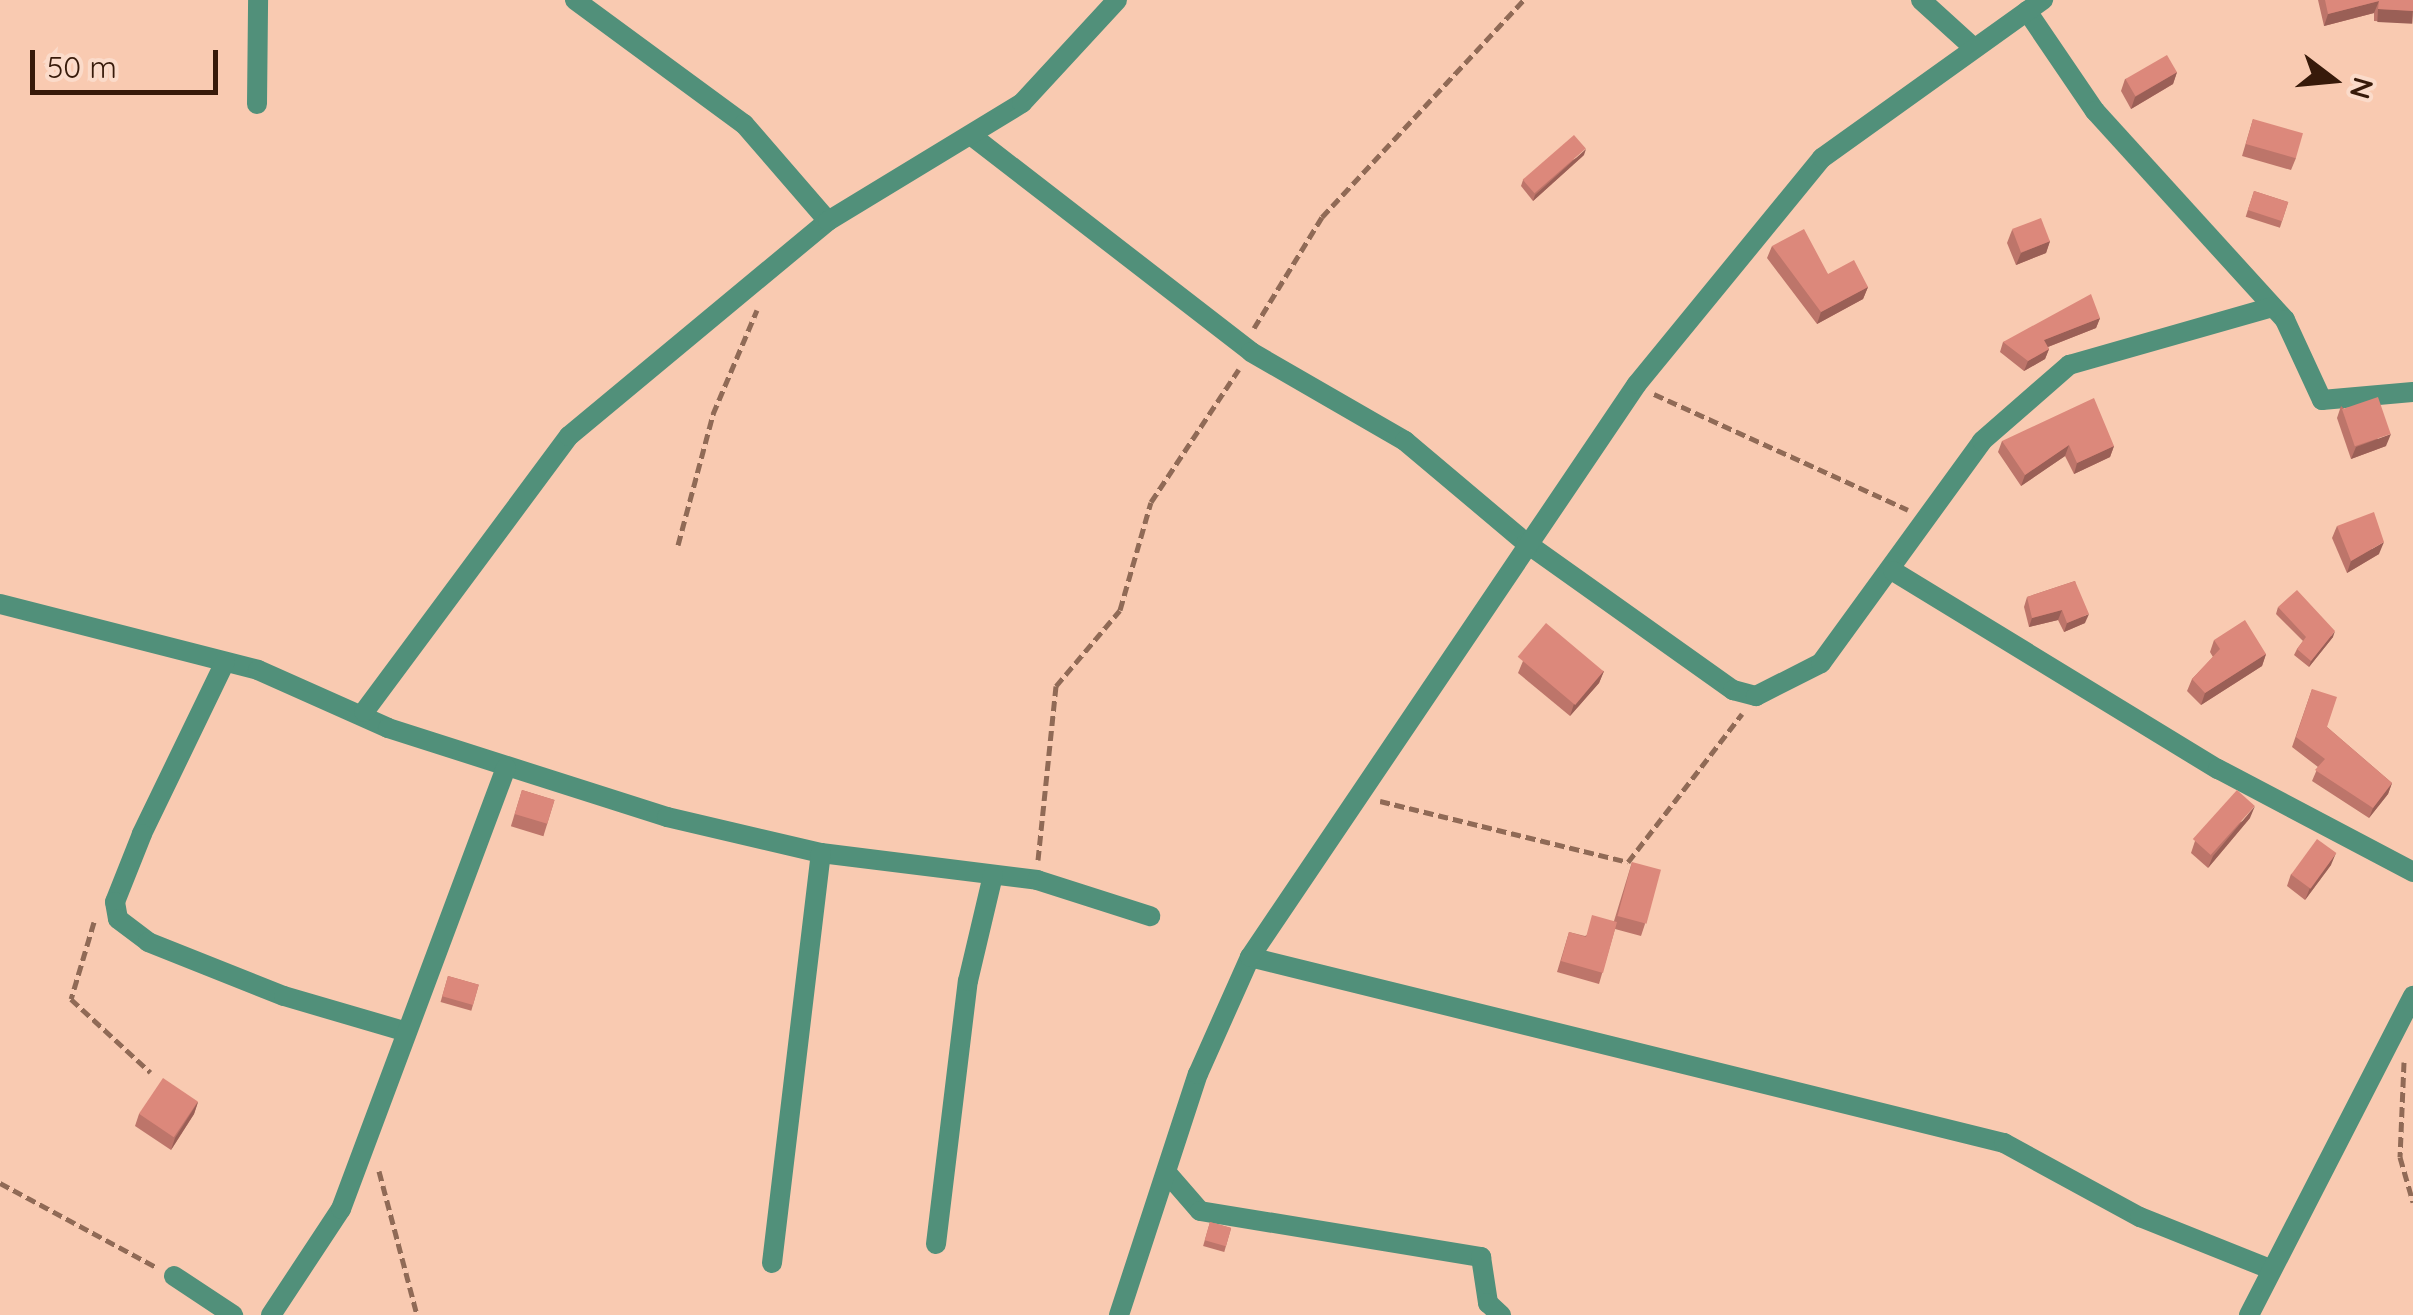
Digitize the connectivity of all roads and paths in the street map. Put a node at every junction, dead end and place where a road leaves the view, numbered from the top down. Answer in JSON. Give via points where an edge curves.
{"nodes":[{"id":1,"x":258,"y":0,"type":"edge"},
{"id":2,"x":575,"y":0,"type":"edge"},
{"id":3,"x":1116,"y":0,"type":"edge"},
{"id":4,"x":1524,"y":0,"type":"edge"},
{"id":5,"x":1921,"y":0,"type":"edge"},
{"id":6,"x":2035,"y":6,"type":"edge"},
{"id":7,"x":1974,"y":48,"type":"junction"},
{"id":8,"x":257,"y":104,"type":"dead end"},
{"id":9,"x":972,"y":136,"type":"junction"},
{"id":10,"x":828,"y":221,"type":"junction"},
{"id":11,"x":768,"y":274,"type":"junction"},
{"id":12,"x":2273,"y":306,"type":"junction"},
{"id":13,"x":1251,"y":352,"type":"junction"},
{"id":14,"x":1637,"y":384,"type":"junction"},
{"id":15,"x":2413,"y":392,"type":"edge"},
{"id":16,"x":1929,"y":520,"type":"junction"},
{"id":17,"x":1526,"y":542,"type":"junction"},
{"id":18,"x":678,"y":545,"type":"dead end"},
{"id":19,"x":1894,"y":571,"type":"junction"},
{"id":20,"x":0,"y":604,"type":"edge"},
{"id":21,"x":225,"y":662,"type":"junction"},
{"id":22,"x":1756,"y":696,"type":"junction"},
{"id":23,"x":364,"y":712,"type":"junction"},
{"id":24,"x":506,"y":768,"type":"junction"},
{"id":25,"x":1357,"y":786,"type":"junction"},
{"id":26,"x":821,"y":853,"type":"junction"},
{"id":27,"x":2413,"y":872,"type":"edge"},
{"id":28,"x":993,"y":875,"type":"junction"},
{"id":29,"x":1037,"y":880,"type":"junction"},
{"id":30,"x":98,"y":914,"type":"dead end"},
{"id":31,"x":1150,"y":916,"type":"dead end"},
{"id":32,"x":1250,"y":957,"type":"junction"},
{"id":33,"x":2409,"y":1005,"type":"edge"},
{"id":34,"x":404,"y":1031,"type":"junction"},
{"id":35,"x":150,"y":1072,"type":"dead end"},
{"id":36,"x":2404,"y":1074,"type":"junction"},
{"id":37,"x":2413,"y":1079,"type":"edge"},
{"id":38,"x":374,"y":1124,"type":"junction"},
{"id":39,"x":1167,"y":1173,"type":"junction"},
{"id":40,"x":0,"y":1182,"type":"edge"},
{"id":41,"x":2413,"y":1202,"type":"edge"},
{"id":42,"x":936,"y":1244,"type":"dead end"},
{"id":43,"x":772,"y":1263,"type":"dead end"},
{"id":44,"x":2270,"y":1269,"type":"junction"},
{"id":45,"x":174,"y":1276,"type":"joint"},
{"id":46,"x":233,"y":1315,"type":"edge"},
{"id":47,"x":271,"y":1315,"type":"edge"},
{"id":48,"x":417,"y":1315,"type":"edge"},
{"id":49,"x":1119,"y":1315,"type":"edge"},
{"id":50,"x":1500,"y":1315,"type":"edge"},
{"id":51,"x":2249,"y":1315,"type":"edge"}],
"edges":[{"from":1,"to":8,"type":"street"},
{"from":2,"to":10,"type":"street","via":[[744,124]]},
{"from":3,"to":9,"type":"street","via":[[1034,92]]},
{"from":4,"to":13,"type":"path","via":[[1322,217],[1258,318]]},
{"from":5,"to":7,"type":"street"},
{"from":6,"to":7,"type":"street"},
{"from":6,"to":12,"type":"street","via":[[2095,110]]},
{"from":7,"to":14,"type":"street","via":[[1822,158],[1743,244]]},
{"from":9,"to":10,"type":"street"},
{"from":9,"to":13,"type":"street"},
{"from":10,"to":11,"type":"street"},
{"from":11,"to":18,"type":"path","via":[[712,414]]},
{"from":11,"to":23,"type":"street","via":[[569,436]]},
{"from":12,"to":15,"type":"street","via":[[2322,400]]},
{"from":12,"to":16,"type":"street","via":[[2069,366],[1982,441]]},
{"from":13,"to":17,"type":"street","via":[[1405,442]]},
{"from":13,"to":29,"type":"path","via":[[1151,502],[1120,610],[1056,686]]},
{"from":14,"to":16,"type":"path"},
{"from":14,"to":17,"type":"street"},
{"from":16,"to":19,"type":"street"},
{"from":17,"to":22,"type":"street","via":[[1733,690]]},
{"from":17,"to":25,"type":"street"},
{"from":19,"to":22,"type":"street","via":[[1821,663]]},
{"from":19,"to":27,"type":"street","via":[[2218,769]]},
{"from":20,"to":21,"type":"street"},
{"from":21,"to":23,"type":"street"},
{"from":21,"to":34,"type":"street","via":[[142,834],[115,902],[118,919],[148,942],[284,996]]},
{"from":22,"to":25,"type":"path","via":[[1628,862],[1395,811]]},
{"from":23,"to":24,"type":"street"},
{"from":24,"to":26,"type":"street"},
{"from":24,"to":34,"type":"street"},
{"from":25,"to":32,"type":"street"},
{"from":26,"to":28,"type":"street"},
{"from":26,"to":43,"type":"street"},
{"from":28,"to":29,"type":"street"},
{"from":28,"to":42,"type":"street","via":[[968,981]]},
{"from":29,"to":31,"type":"street"},
{"from":30,"to":35,"type":"path","via":[[71,998]]},
{"from":32,"to":39,"type":"street"},
{"from":32,"to":44,"type":"street","via":[[2004,1143],[2140,1218]]},
{"from":33,"to":36,"type":"path"},
{"from":33,"to":44,"type":"street"},
{"from":34,"to":38,"type":"street"},
{"from":36,"to":37,"type":"path"},
{"from":36,"to":41,"type":"path","via":[[2400,1157]]},
{"from":38,"to":47,"type":"street","via":[[324,1240]]},
{"from":38,"to":48,"type":"path","via":[[384,1210]]},
{"from":39,"to":49,"type":"street"},
{"from":39,"to":50,"type":"street","via":[[1200,1211],[1481,1257],[1488,1303]]},
{"from":40,"to":45,"type":"path"},
{"from":44,"to":51,"type":"street"},
{"from":45,"to":46,"type":"street"}]}
